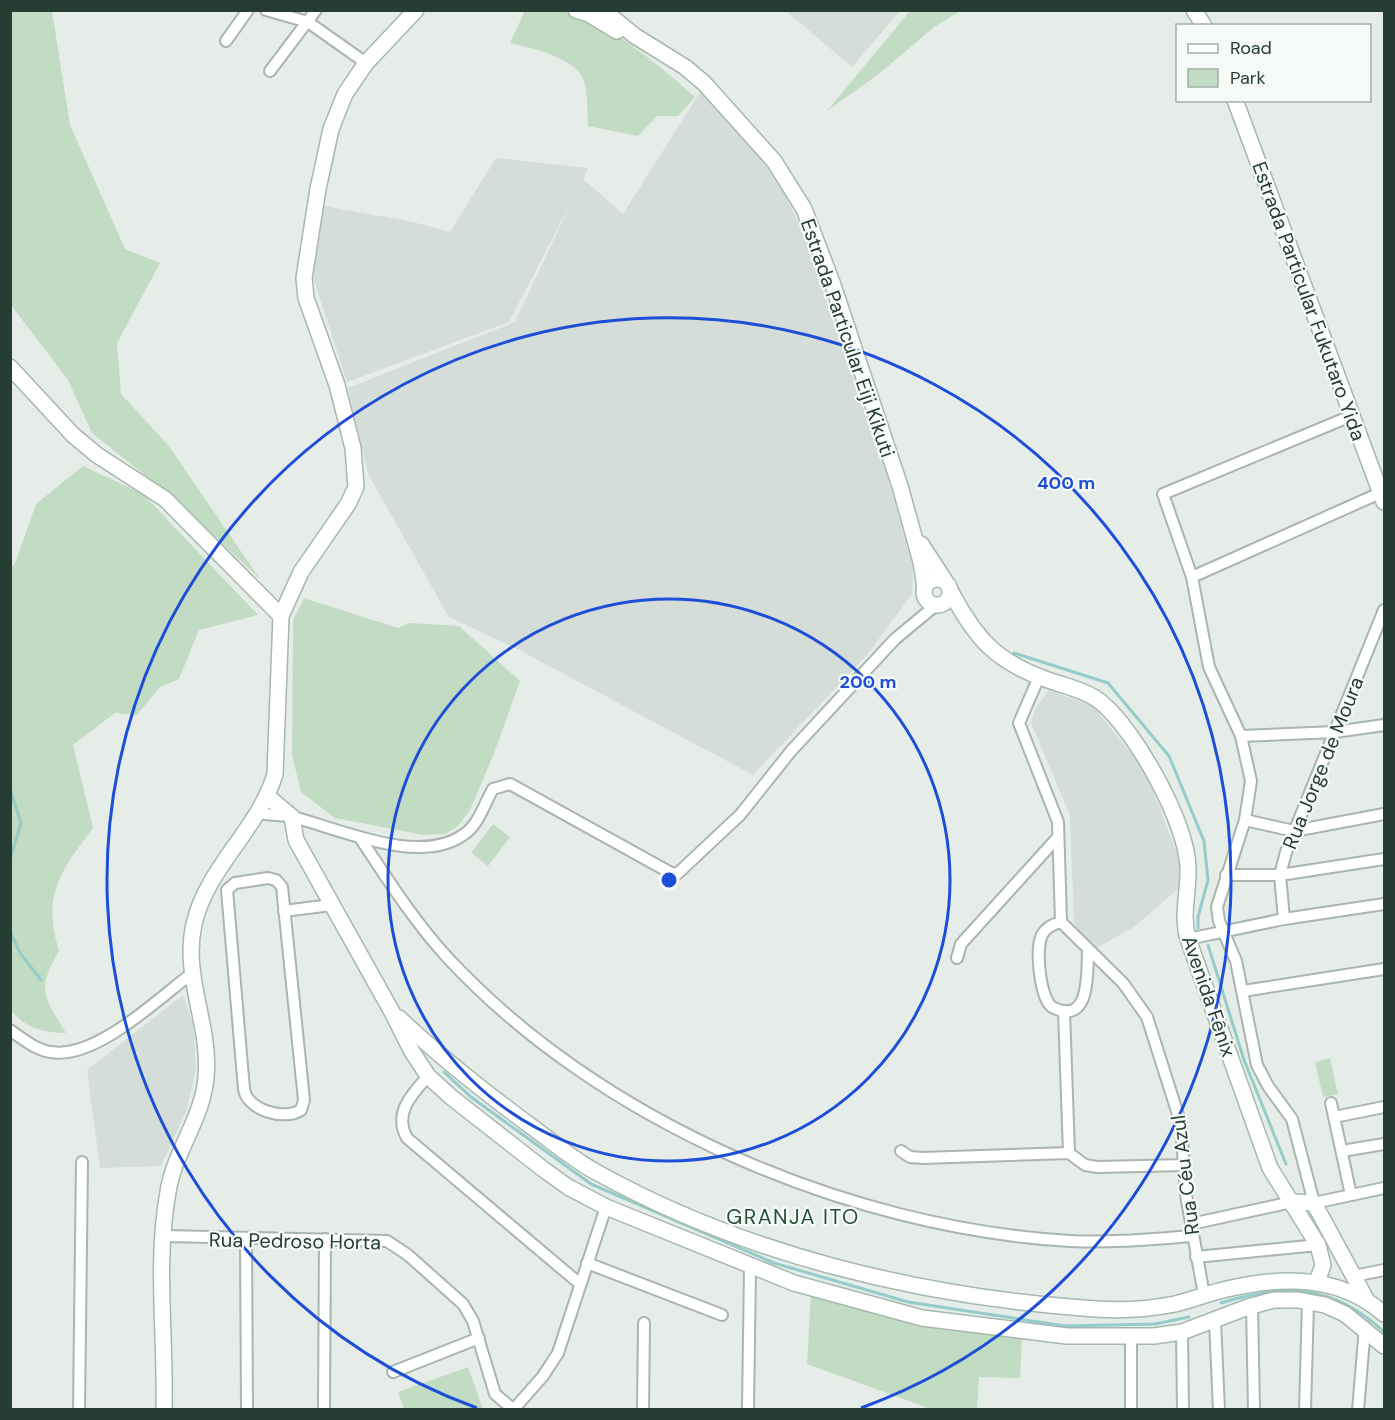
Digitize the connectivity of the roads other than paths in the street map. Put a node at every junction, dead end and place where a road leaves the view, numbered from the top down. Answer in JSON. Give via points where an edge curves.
{"nodes":[{"id":1,"x":248,"y":10,"type":"edge"},
{"id":2,"x":266,"y":10,"type":"edge"},
{"id":3,"x":316,"y":10,"type":"edge"},
{"id":4,"x":416,"y":10,"type":"edge"},
{"id":5,"x":1194,"y":10,"type":"edge"},
{"id":6,"x":591,"y":11,"type":"edge"},
{"id":7,"x":308,"y":22,"type":"junction"},
{"id":8,"x":1203,"y":24,"type":"edge"},
{"id":9,"x":226,"y":41,"type":"dead end"},
{"id":10,"x":366,"y":63,"type":"junction"},
{"id":11,"x":270,"y":71,"type":"dead end"},
{"id":12,"x":1236,"y":102,"type":"edge"},
{"id":13,"x":10,"y":367,"type":"edge"},
{"id":14,"x":1352,"y":416,"type":"junction"},
{"id":15,"x":1382,"y":497,"type":"edge"},
{"id":16,"x":912,"y":529,"type":"junction"},
{"id":17,"x":1192,"y":577,"type":"junction"},
{"id":18,"x":925,"y":588,"type":"junction"},
{"id":19,"x":944,"y":595,"type":"junction"},
{"id":20,"x":1384,"y":610,"type":"edge"},
{"id":21,"x":281,"y":616,"type":"junction"},
{"id":22,"x":1384,"y":644,"type":"edge"},
{"id":23,"x":1371,"y":646,"type":"junction"},
{"id":24,"x":1039,"y":677,"type":"junction"},
{"id":25,"x":1384,"y":725,"type":"edge"},
{"id":26,"x":1335,"y":732,"type":"junction"},
{"id":27,"x":1241,"y":736,"type":"junction"},
{"id":28,"x":267,"y":796,"type":"junction"},
{"id":29,"x":256,"y":812,"type":"junction"},
{"id":30,"x":1384,"y":814,"type":"edge"},
{"id":31,"x":292,"y":817,"type":"junction"},
{"id":32,"x":1245,"y":820,"type":"junction"},
{"id":33,"x":1294,"y":831,"type":"junction"},
{"id":34,"x":1058,"y":837,"type":"junction"},
{"id":35,"x":360,"y":838,"type":"junction"},
{"id":36,"x":1058,"y":855,"type":"junction"},
{"id":37,"x":1384,"y":859,"type":"edge"},
{"id":38,"x":1038,"y":860,"type":"junction"},
{"id":39,"x":1226,"y":875,"type":"junction"},
{"id":40,"x":1280,"y":875,"type":"junction"},
{"id":41,"x":1384,"y":904,"type":"edge"},
{"id":42,"x":331,"y":905,"type":"junction"},
{"id":43,"x":284,"y":911,"type":"junction"},
{"id":44,"x":1284,"y":919,"type":"junction"},
{"id":45,"x":1061,"y":922,"type":"junction"},
{"id":46,"x":1224,"y":932,"type":"junction"},
{"id":47,"x":1188,"y":939,"type":"junction"},
{"id":48,"x":1088,"y":951,"type":"junction"},
{"id":49,"x":957,"y":958,"type":"dead end"},
{"id":50,"x":1384,"y":969,"type":"edge"},
{"id":51,"x":191,"y":974,"type":"junction"},
{"id":52,"x":1243,"y":991,"type":"junction"},
{"id":53,"x":1064,"y":1011,"type":"junction"},
{"id":54,"x":392,"y":1012,"type":"junction"},
{"id":55,"x":10,"y":1030,"type":"edge"},
{"id":56,"x":449,"y":1063,"type":"junction"},
{"id":57,"x":428,"y":1076,"type":"junction"},
{"id":58,"x":1331,"y":1103,"type":"dead end"},
{"id":59,"x":1384,"y":1107,"type":"edge"},
{"id":60,"x":1334,"y":1117,"type":"junction"},
{"id":61,"x":1384,"y":1144,"type":"edge"},
{"id":62,"x":1342,"y":1151,"type":"junction"},
{"id":63,"x":901,"y":1152,"type":"dead end"},
{"id":64,"x":1069,"y":1153,"type":"junction"},
{"id":65,"x":82,"y":1162,"type":"dead end"},
{"id":66,"x":1185,"y":1165,"type":"junction"},
{"id":67,"x":1384,"y":1188,"type":"edge"},
{"id":68,"x":1351,"y":1195,"type":"junction"},
{"id":69,"x":1292,"y":1202,"type":"junction"},
{"id":70,"x":1314,"y":1203,"type":"junction"},
{"id":71,"x":606,"y":1208,"type":"junction"},
{"id":72,"x":1191,"y":1224,"type":"junction"},
{"id":73,"x":164,"y":1236,"type":"junction"},
{"id":74,"x":1192,"y":1236,"type":"junction"},
{"id":75,"x":246,"y":1238,"type":"junction"},
{"id":76,"x":325,"y":1239,"type":"junction"},
{"id":77,"x":1318,"y":1245,"type":"junction"},
{"id":78,"x":1196,"y":1257,"type":"junction"},
{"id":79,"x":1345,"y":1258,"type":"junction"},
{"id":80,"x":1322,"y":1262,"type":"junction"},
{"id":81,"x":587,"y":1263,"type":"junction"},
{"id":82,"x":750,"y":1267,"type":"junction"},
{"id":83,"x":1384,"y":1270,"type":"edge"},
{"id":84,"x":1354,"y":1276,"type":"junction"},
{"id":85,"x":1317,"y":1282,"type":"junction"},
{"id":86,"x":580,"y":1284,"type":"junction"},
{"id":87,"x":1204,"y":1295,"type":"junction"},
{"id":88,"x":1308,"y":1302,"type":"junction"},
{"id":89,"x":1252,"y":1306,"type":"junction"},
{"id":90,"x":1378,"y":1306,"type":"edge"},
{"id":91,"x":722,"y":1315,"type":"dead end"},
{"id":92,"x":1215,"y":1320,"type":"junction"},
{"id":93,"x":644,"y":1323,"type":"dead end"},
{"id":94,"x":1365,"y":1327,"type":"junction"},
{"id":95,"x":1182,"y":1332,"type":"junction"},
{"id":96,"x":1131,"y":1337,"type":"junction"},
{"id":97,"x":479,"y":1338,"type":"junction"},
{"id":98,"x":1384,"y":1346,"type":"edge"},
{"id":99,"x":393,"y":1372,"type":"dead end"},
{"id":100,"x":514,"y":1409,"type":"edge"},
{"id":101,"x":79,"y":1410,"type":"edge"},
{"id":102,"x":164,"y":1410,"type":"edge"},
{"id":103,"x":247,"y":1410,"type":"edge"},
{"id":104,"x":324,"y":1410,"type":"edge"},
{"id":105,"x":643,"y":1410,"type":"edge"},
{"id":106,"x":748,"y":1410,"type":"edge"},
{"id":107,"x":1131,"y":1410,"type":"edge"},
{"id":108,"x":1183,"y":1410,"type":"edge"},
{"id":109,"x":1219,"y":1410,"type":"edge"},
{"id":110,"x":1254,"y":1410,"type":"edge"},
{"id":111,"x":1305,"y":1410,"type":"edge"},
{"id":112,"x":1358,"y":1410,"type":"edge"}],
"edges":[{"from":1,"to":9,"type":"street"},
{"from":2,"to":7,"type":"street"},
{"from":3,"to":7,"type":"street"},
{"from":4,"to":10,"type":"street"},
{"from":5,"to":8,"type":"street"},
{"from":6,"to":16,"type":"street","name":"Estrada Particular Eiji Kikuti","via":[[607,27],[635,36],[704,83],[774,160],[794,192],[815,234],[833,285]]},
{"from":7,"to":10,"type":"street"},
{"from":7,"to":11,"type":"street"},
{"from":10,"to":21,"type":"street","via":[[345,94],[331,129],[304,278],[306,298],[337,385],[351,439],[356,487],[301,572]]},
{"from":12,"to":14,"type":"street","name":"Estrada Particular Fukutaro Yida"},
{"from":13,"to":21,"type":"street","via":[[72,435],[165,499]]},
{"from":14,"to":15,"type":"street","name":"Estrada Particular Fukutaro Yida"},
{"from":14,"to":17,"type":"street","via":[[1163,494]]},
{"from":15,"to":17,"type":"street"},
{"from":16,"to":18,"type":"street","name":"Estrada Particular Eiji Kikuti"},
{"from":16,"to":19,"type":"street","name":"Estrada Particular Eiji Kikuti"},
{"from":17,"to":27,"type":"street","via":[[1209,667]]},
{"from":18,"to":19,"type":"street","via":[[927,599]]},
{"from":18,"to":19,"type":"street","via":[[933,580]]},
{"from":19,"to":24,"type":"street","name":"Avenida Fênix","via":[[963,612],[996,655]]},
{"from":19,"to":35,"type":"street","via":[[895,639],[791,751],[740,815],[680,872],[671,873],[510,784],[499,785],[473,827],[451,842],[423,847]]},
{"from":20,"to":23,"type":"street","name":"Rua Jorge de Moura"},
{"from":21,"to":28,"type":"street","via":[[278,760]]},
{"from":22,"to":23,"type":"street"},
{"from":23,"to":26,"type":"street","name":"Rua Jorge de Moura"},
{"from":24,"to":34,"type":"street","via":[[1019,726],[1056,814]]},
{"from":24,"to":47,"type":"street","name":"Avenida Fênix","via":[[1100,702],[1152,770],[1187,858],[1183,918]]},
{"from":25,"to":26,"type":"street"},
{"from":26,"to":27,"type":"street"},
{"from":26,"to":33,"type":"street","name":"Rua Jorge de Moura"},
{"from":27,"to":32,"type":"street","via":[[1251,781]]},
{"from":28,"to":29,"type":"street"},
{"from":28,"to":31,"type":"street"},
{"from":29,"to":31,"type":"street"},
{"from":29,"to":51,"type":"street","via":[[201,902],[191,942]]},
{"from":30,"to":33,"type":"street"},
{"from":31,"to":35,"type":"street"},
{"from":31,"to":42,"type":"street","via":[[296,840]]},
{"from":32,"to":33,"type":"street"},
{"from":32,"to":39,"type":"street"},
{"from":33,"to":40,"type":"street","name":"Rua Jorge de Moura"},
{"from":34,"to":36,"type":"street"},
{"from":34,"to":38,"type":"street"},
{"from":35,"to":74,"type":"street","via":[[445,955],[496,1004],[589,1078],[712,1147],[824,1191],[956,1225],[1069,1241]]},
{"from":36,"to":38,"type":"street"},
{"from":36,"to":45,"type":"street"},
{"from":37,"to":40,"type":"street"},
{"from":38,"to":49,"type":"street","via":[[961,944]]},
{"from":39,"to":40,"type":"street"},
{"from":39,"to":46,"type":"street","via":[[1216,907]]},
{"from":40,"to":44,"type":"street","name":"Rua Jorge de Moura"},
{"from":41,"to":44,"type":"street"},
{"from":42,"to":43,"type":"street"},
{"from":42,"to":54,"type":"street"},
{"from":43,"to":43,"type":"street","via":[[282,887],[276,880],[235,883],[227,890],[245,1094],[249,1102],[265,1110],[293,1114],[303,1107]]},
{"from":44,"to":46,"type":"street"},
{"from":45,"to":48,"type":"street","name":"Rua Céu Azul"},
{"from":45,"to":53,"type":"street","via":[[1042,935],[1042,986],[1049,1005]]},
{"from":46,"to":47,"type":"street"},
{"from":46,"to":52,"type":"street","via":[[1233,950]]},
{"from":47,"to":69,"type":"street","name":"Avenida Fênix","via":[[1270,1168]]},
{"from":48,"to":53,"type":"street","via":[[1084,998],[1077,1007]]},
{"from":48,"to":66,"type":"street","name":"Rua Céu Azul","via":[[1128,987],[1148,1017],[1181,1124]]},
{"from":50,"to":52,"type":"street"},
{"from":51,"to":55,"type":"street","via":[[105,1038],[80,1049],[51,1052]]},
{"from":51,"to":73,"type":"street","via":[[206,1078],[197,1114],[171,1173]]},
{"from":52,"to":70,"type":"street","via":[[1257,1065],[1292,1119]]},
{"from":53,"to":64,"type":"street"},
{"from":54,"to":56,"type":"street"},
{"from":54,"to":57,"type":"street"},
{"from":56,"to":57,"type":"street","via":[[437,1061]]},
{"from":56,"to":87,"type":"street","via":[[596,1172],[670,1207],[772,1247],[920,1288],[1029,1303],[1130,1309],[1176,1304]]},
{"from":57,"to":71,"type":"street","via":[[552,1175]]},
{"from":57,"to":86,"type":"street","via":[[404,1109],[401,1122],[407,1138]]},
{"from":58,"to":60,"type":"street"},
{"from":59,"to":60,"type":"street"},
{"from":60,"to":62,"type":"street"},
{"from":61,"to":62,"type":"street"},
{"from":62,"to":68,"type":"street"},
{"from":63,"to":64,"type":"street","via":[[910,1157],[931,1158]]},
{"from":64,"to":66,"type":"street","via":[[1085,1165],[1097,1167]]},
{"from":65,"to":101,"type":"street"},
{"from":66,"to":72,"type":"street","name":"Rua Céu Azul"},
{"from":67,"to":68,"type":"street"},
{"from":68,"to":70,"type":"street"},
{"from":69,"to":70,"type":"street"},
{"from":69,"to":72,"type":"street"},
{"from":69,"to":77,"type":"street","name":"Avenida Fênix"},
{"from":70,"to":79,"type":"street"},
{"from":71,"to":81,"type":"street"},
{"from":71,"to":82,"type":"street"},
{"from":72,"to":74,"type":"street","name":"Rua Céu Azul"},
{"from":73,"to":75,"type":"street","name":"Rua Pedroso Horta"},
{"from":73,"to":102,"type":"street"},
{"from":74,"to":78,"type":"street","name":"Rua Céu Azul"},
{"from":75,"to":76,"type":"street","name":"Rua Pedroso Horta"},
{"from":75,"to":103,"type":"street"},
{"from":76,"to":97,"type":"street","name":"Rua Pedroso Horta","via":[[376,1239],[398,1247],[463,1304]]},
{"from":76,"to":104,"type":"street"},
{"from":77,"to":78,"type":"street"},
{"from":77,"to":80,"type":"street","name":"Avenida Fênix"},
{"from":78,"to":87,"type":"street","name":"Rua Céu Azul"},
{"from":79,"to":80,"type":"street","via":[[1334,1264]]},
{"from":79,"to":84,"type":"street"},
{"from":80,"to":85,"type":"street","name":"Avenida Fênix"},
{"from":81,"to":86,"type":"street"},
{"from":81,"to":91,"type":"street"},
{"from":82,"to":96,"type":"street","via":[[833,1296],[922,1318],[1067,1336]]},
{"from":82,"to":106,"type":"street"},
{"from":83,"to":84,"type":"street"},
{"from":84,"to":90,"type":"street"},
{"from":85,"to":87,"type":"street","via":[[1258,1284]]},
{"from":85,"to":90,"type":"street","via":[[1342,1288]]},
{"from":86,"to":100,"type":"street","via":[[558,1353]]},
{"from":87,"to":92,"type":"street","name":"Rua Céu Azul"},
{"from":88,"to":89,"type":"street","via":[[1274,1300]]},
{"from":88,"to":94,"type":"street","via":[[1325,1305]]},
{"from":88,"to":111,"type":"street"},
{"from":89,"to":92,"type":"street"},
{"from":89,"to":110,"type":"street"},
{"from":92,"to":95,"type":"street"},
{"from":92,"to":109,"type":"street"},
{"from":93,"to":105,"type":"street"},
{"from":94,"to":98,"type":"street"},
{"from":94,"to":112,"type":"street"},
{"from":95,"to":96,"type":"street"},
{"from":95,"to":108,"type":"street"},
{"from":96,"to":107,"type":"street"},
{"from":97,"to":99,"type":"street"},
{"from":97,"to":100,"type":"street","name":"Rua Pedroso Horta","via":[[495,1394]]}]}
